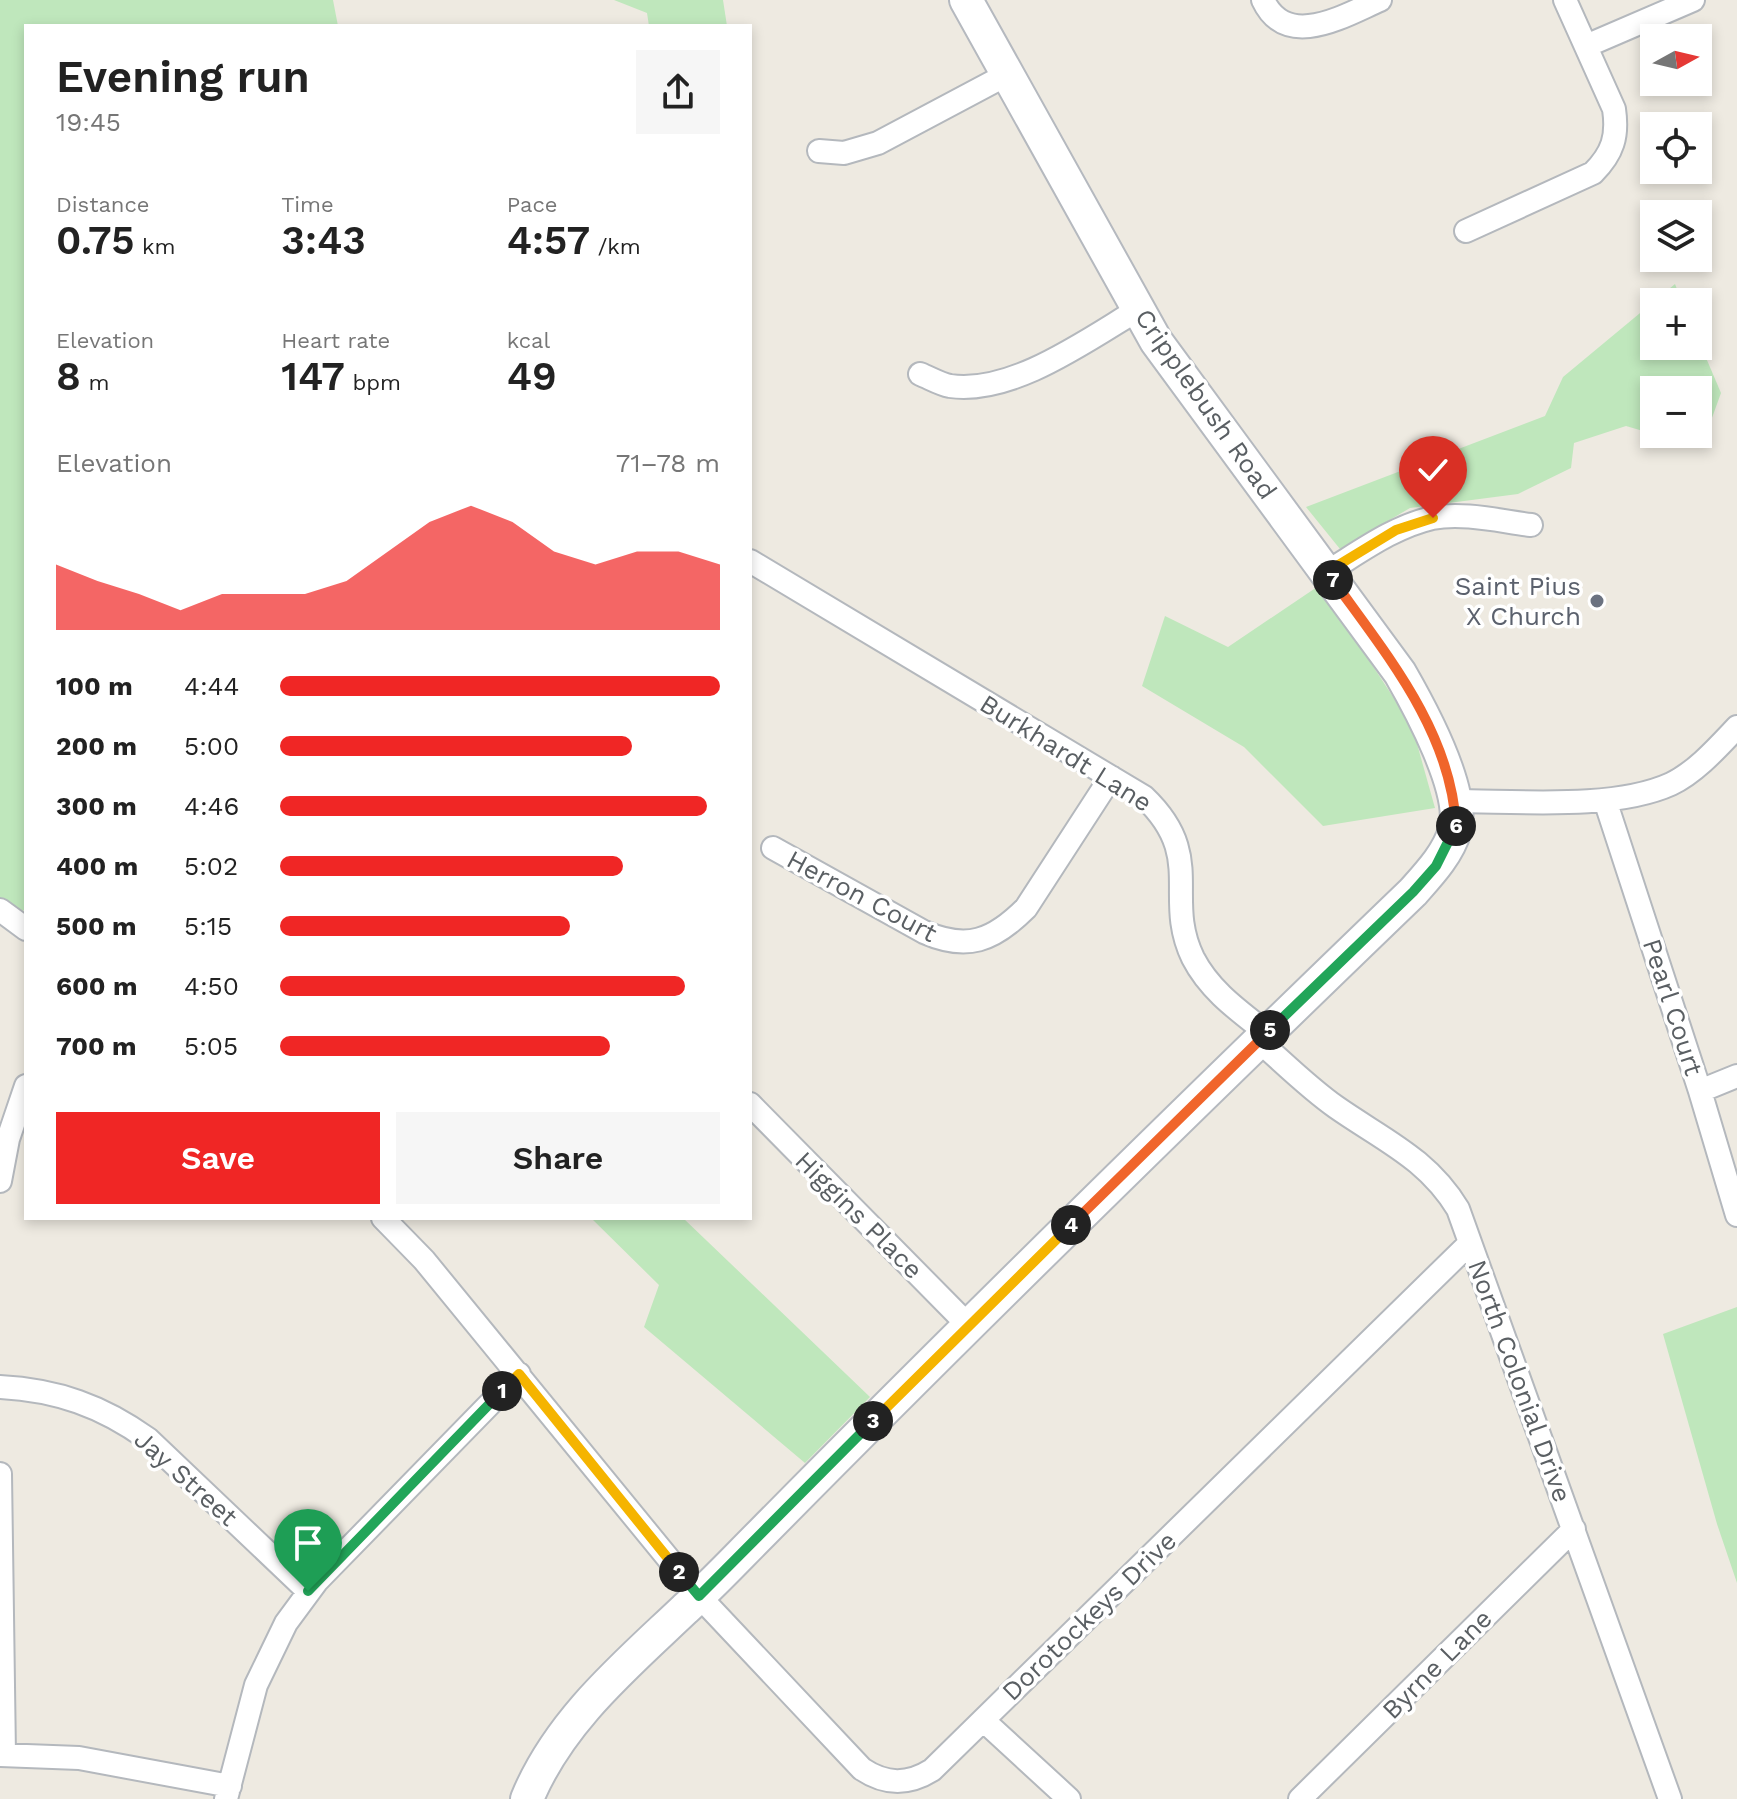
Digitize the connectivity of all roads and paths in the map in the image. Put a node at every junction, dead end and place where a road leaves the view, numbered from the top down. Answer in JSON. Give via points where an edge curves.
{"nodes":[{"id":1,"x":966,"y":0,"type":"edge"},
{"id":2,"x":1263,"y":0,"type":"edge"},
{"id":3,"x":1380,"y":0,"type":"edge"},
{"id":4,"x":1565,"y":0,"type":"edge"},
{"id":5,"x":1693,"y":0,"type":"edge"},
{"id":6,"x":1586,"y":46,"type":"junction"},
{"id":7,"x":1006,"y":75,"type":"junction"},
{"id":8,"x":819,"y":151,"type":"dead end"},
{"id":9,"x":1466,"y":231,"type":"dead end"},
{"id":10,"x":1139,"y":309,"type":"junction"},
{"id":11,"x":920,"y":374,"type":"dead end"},
{"id":12,"x":1531,"y":525,"type":"dead end"},
{"id":13,"x":752,"y":562,"type":"edge"},
{"id":14,"x":1327,"y":572,"type":"junction"},
{"id":15,"x":1737,"y":727,"type":"edge"},
{"id":16,"x":1111,"y":777,"type":"junction"},
{"id":17,"x":1605,"y":800,"type":"junction"},
{"id":18,"x":1454,"y":801,"type":"junction"},
{"id":19,"x":773,"y":848,"type":"dead end"},
{"id":20,"x":0,"y":910,"type":"edge"},
{"id":21,"x":24,"y":928,"type":"edge"},
{"id":22,"x":1263,"y":1038,"type":"junction"},
{"id":23,"x":1737,"y":1076,"type":"edge"},
{"id":24,"x":1700,"y":1091,"type":"junction"},
{"id":25,"x":24,"y":1092,"type":"edge"},
{"id":26,"x":752,"y":1106,"type":"edge"},
{"id":27,"x":0,"y":1181,"type":"edge"},
{"id":28,"x":1737,"y":1215,"type":"edge"},
{"id":29,"x":385,"y":1220,"type":"edge"},
{"id":30,"x":1470,"y":1243,"type":"junction"},
{"id":31,"x":968,"y":1325,"type":"junction"},
{"id":32,"x":519,"y":1374,"type":"junction"},
{"id":33,"x":0,"y":1387,"type":"edge"},
{"id":34,"x":0,"y":1474,"type":"edge"},
{"id":35,"x":1574,"y":1529,"type":"junction"},
{"id":36,"x":308,"y":1591,"type":"junction"},
{"id":37,"x":699,"y":1596,"type":"junction"},
{"id":38,"x":983,"y":1720,"type":"junction"},
{"id":39,"x":2,"y":1755,"type":"edge"},
{"id":40,"x":228,"y":1792,"type":"edge"},
{"id":41,"x":527,"y":1799,"type":"edge"},
{"id":42,"x":1069,"y":1799,"type":"edge"},
{"id":43,"x":1300,"y":1799,"type":"edge"},
{"id":44,"x":1670,"y":1799,"type":"edge"}],
"edges":[{"from":1,"to":7,"type":"main road","name":"Cripplebush Road"},
{"from":2,"to":3,"type":"street","via":[[1278,18],[1305,27],[1321,26]]},
{"from":4,"to":6,"type":"street"},
{"from":5,"to":6,"type":"street"},
{"from":6,"to":9,"type":"street","via":[[1614,109],[1617,128],[1606,161],[1578,182]]},
{"from":7,"to":8,"type":"street","via":[[878,143],[844,153]]},
{"from":7,"to":10,"type":"main road","name":"Cripplebush Road"},
{"from":10,"to":11,"type":"street","via":[[1019,375],[984,385],[948,386]]},
{"from":10,"to":14,"type":"main road","name":"Cripplebush Road","via":[[1156,341]]},
{"from":12,"to":14,"type":"street","via":[[1462,516],[1433,518],[1396,530]]},
{"from":13,"to":16,"type":"street","name":"Burkhardt Lane"},
{"from":14,"to":18,"type":"main road","name":"Cripplebush Road","via":[[1417,703]]},
{"from":15,"to":17,"type":"street","via":[[1672,783]]},
{"from":16,"to":19,"type":"street","name":"Herron Court","via":[[1026,908],[1011,923],[970,941],[949,943],[924,932]]},
{"from":16,"to":22,"type":"street","name":"Burkhardt Lane","via":[[1144,797],[1171,829],[1179,850],[1181,911],[1192,956],[1219,994]]},
{"from":17,"to":18,"type":"street"},
{"from":17,"to":24,"type":"street","name":"Pearl Court"},
{"from":18,"to":22,"type":"main road","via":[[1456,828],[1436,866]]},
{"from":20,"to":21,"type":"street"},
{"from":22,"to":30,"type":"street","name":"North Colonial Drive","via":[[1334,1105],[1428,1168],[1458,1209]]},
{"from":22,"to":31,"type":"main road"},
{"from":23,"to":24,"type":"street"},
{"from":24,"to":28,"type":"street","name":"Pearl Court"},
{"from":25,"to":27,"type":"street"},
{"from":26,"to":31,"type":"street","name":"Higgins Place"},
{"from":29,"to":32,"type":"street","name":"Dorotockeys Drive"},
{"from":30,"to":35,"type":"street","name":"North Colonial Drive"},
{"from":30,"to":38,"type":"street","name":"Dorotockeys Drive"},
{"from":31,"to":37,"type":"main road"},
{"from":32,"to":36,"type":"street"},
{"from":32,"to":37,"type":"street","name":"Dorotockeys Drive"},
{"from":33,"to":36,"type":"street","name":"Jay Street","via":[[64,1395],[122,1421],[148,1439]]},
{"from":34,"to":39,"type":"street"},
{"from":35,"to":43,"type":"street","name":"Byrne Lane"},
{"from":35,"to":44,"type":"street","name":"North Colonial Drive"},
{"from":36,"to":40,"type":"street","via":[[256,1685]]},
{"from":37,"to":38,"type":"street","name":"Dorotockeys Drive","via":[[874,1777],[889,1782],[919,1778]]},
{"from":37,"to":41,"type":"main road","via":[[579,1713]]},
{"from":38,"to":42,"type":"street"},
{"from":39,"to":40,"type":"street","via":[[79,1758]]}]}
